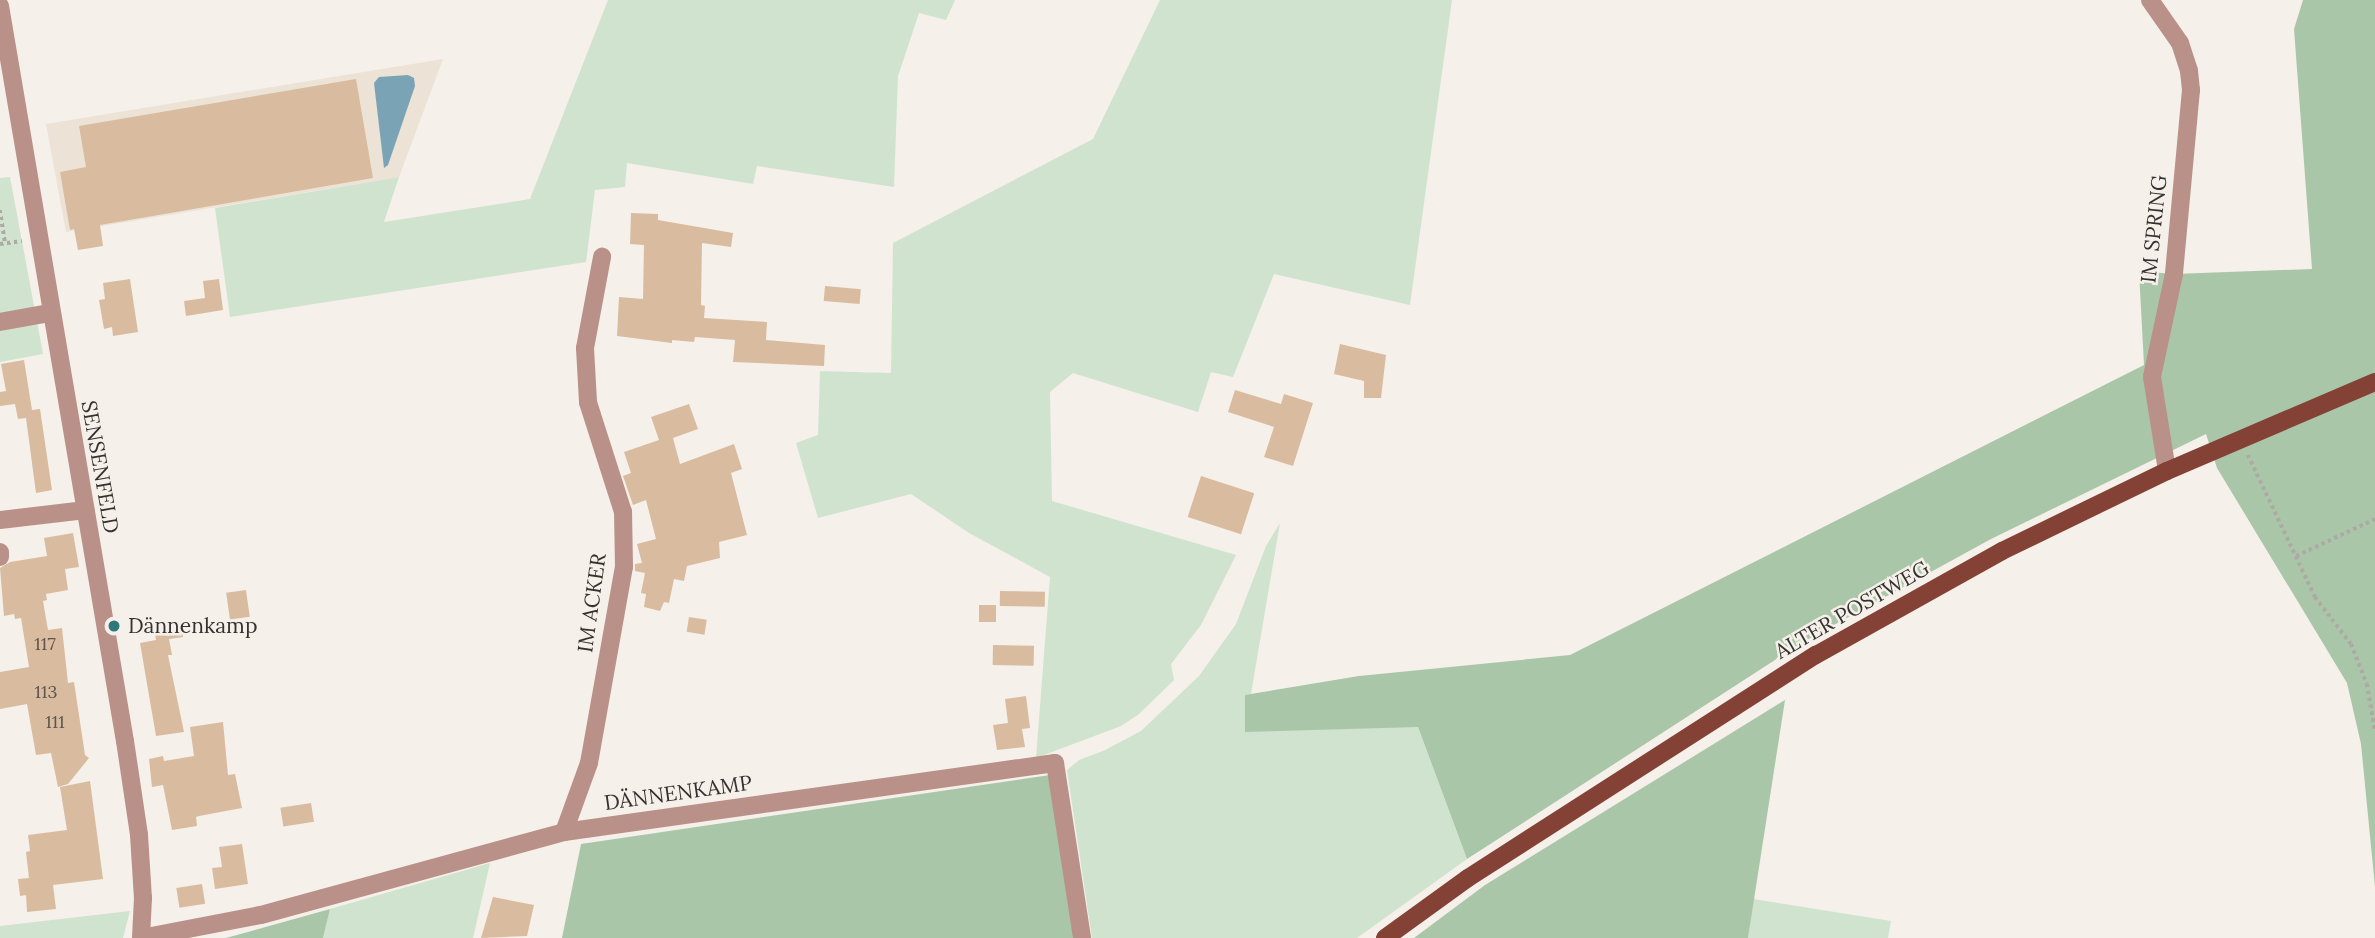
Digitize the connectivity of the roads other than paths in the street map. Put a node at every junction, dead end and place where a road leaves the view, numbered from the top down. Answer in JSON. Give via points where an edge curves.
{"nodes":[{"id":1,"x":2150,"y":0,"type":"edge"},
{"id":2,"x":0,"y":6,"type":"edge"},
{"id":3,"x":601,"y":257,"type":"dead end"},
{"id":4,"x":51,"y":313,"type":"junction"},
{"id":5,"x":0,"y":322,"type":"edge"},
{"id":6,"x":2375,"y":382,"type":"edge"},
{"id":7,"x":2167,"y":471,"type":"junction"},
{"id":8,"x":85,"y":510,"type":"junction"},
{"id":9,"x":0,"y":520,"type":"edge"},
{"id":10,"x":564,"y":832,"type":"junction"},
{"id":11,"x":141,"y":938,"type":"edge"},
{"id":12,"x":1082,"y":938,"type":"edge"},
{"id":13,"x":1385,"y":938,"type":"edge"}],
"edges":[{"from":1,"to":7,"type":"street","name":"IM SPRING","via":[[2180,43],[2190,90],[2174,274],[2152,377]]},
{"from":2,"to":4,"type":"street","name":"SENSENFELD"},
{"from":3,"to":10,"type":"street","name":"IM ACKER","via":[[585,348],[588,402],[622,512],[624,567],[589,763]]},
{"from":4,"to":5,"type":"street"},
{"from":4,"to":8,"type":"street","name":"SENSENFELD"},
{"from":6,"to":7,"type":"main road","name":"ALTER POSTWEG"},
{"from":7,"to":13,"type":"main road","name":"ALTER POSTWEG","via":[[2002,551],[1816,655],[1468,878]]},
{"from":8,"to":9,"type":"street"},
{"from":8,"to":11,"type":"street","name":"SENSENFELD","via":[[139,835]]},
{"from":10,"to":11,"type":"street","name":"DÄNNENKAMP","via":[[261,915]]},
{"from":10,"to":12,"type":"street","name":"DÄNNENKAMP","via":[[1055,763]]}]}
